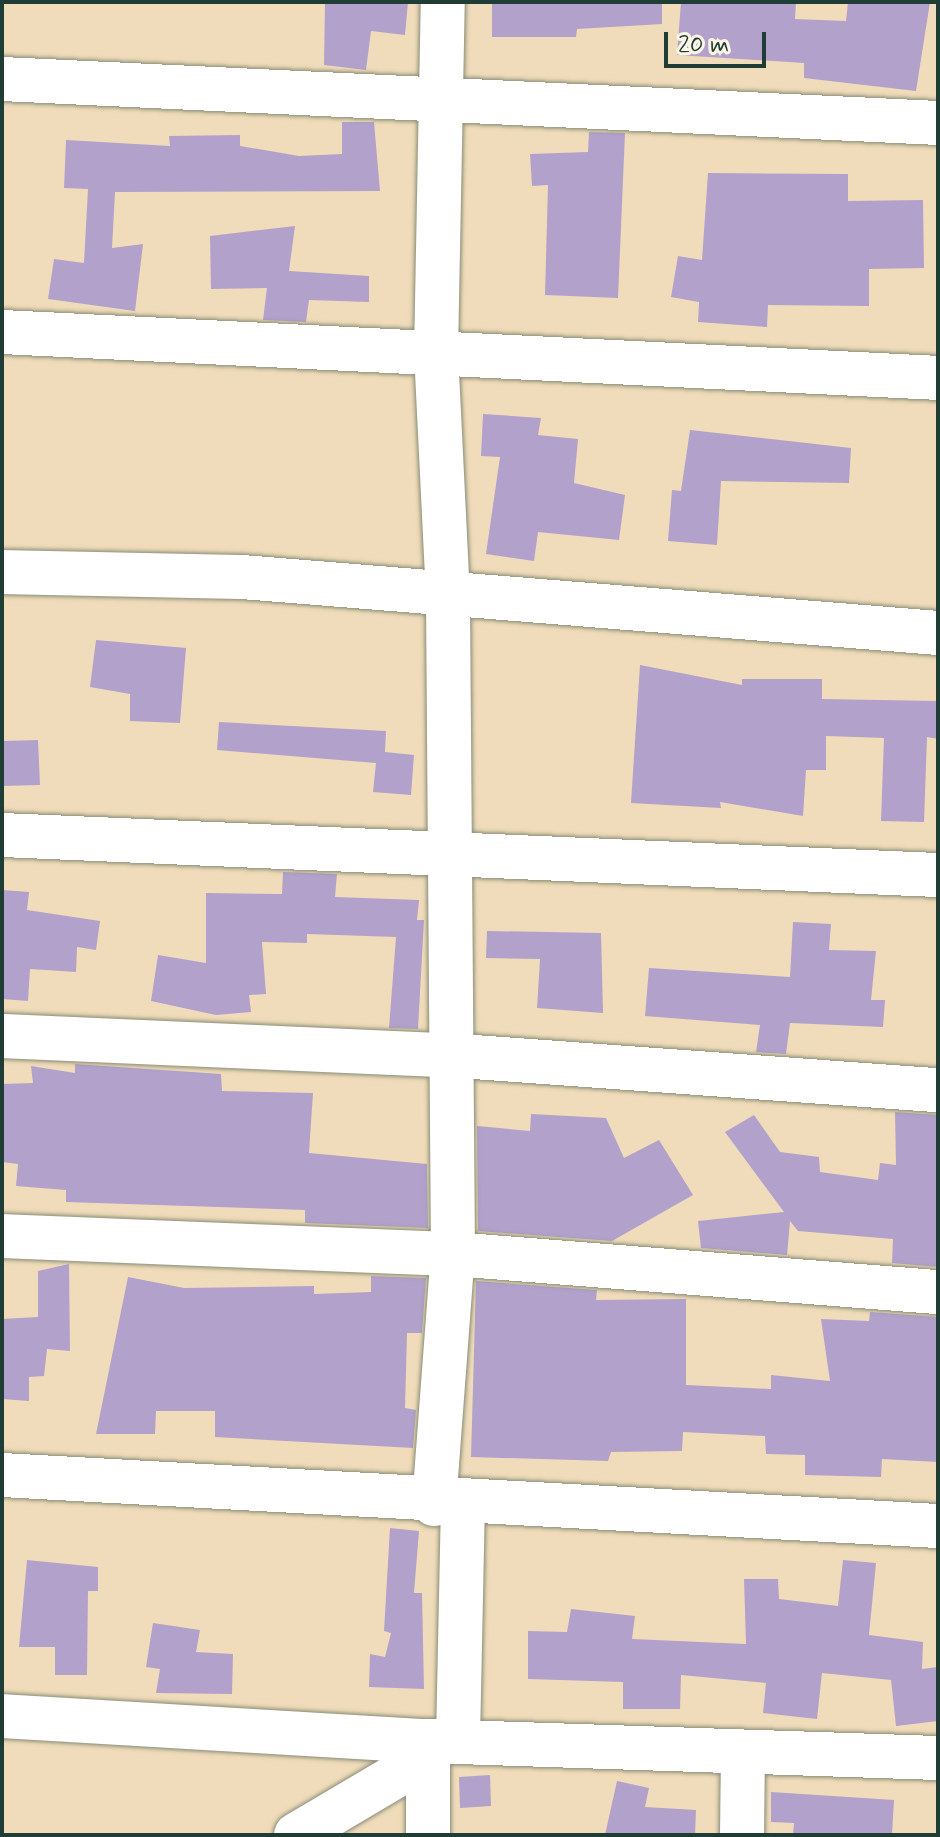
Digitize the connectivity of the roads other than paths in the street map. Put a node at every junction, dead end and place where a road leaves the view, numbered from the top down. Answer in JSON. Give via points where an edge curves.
{"nodes":[{"id":1,"x":443,"y":2,"type":"edge"},
{"id":2,"x":2,"y":79,"type":"edge"},
{"id":3,"x":440,"y":98,"type":"junction"},
{"id":4,"x":938,"y":123,"type":"edge"},
{"id":5,"x":2,"y":332,"type":"edge"},
{"id":6,"x":436,"y":354,"type":"junction"},
{"id":7,"x":938,"y":378,"type":"edge"},
{"id":8,"x":2,"y":572,"type":"edge"},
{"id":9,"x":448,"y":597,"type":"junction"},
{"id":10,"x":938,"y":633,"type":"edge"},
{"id":11,"x":2,"y":835,"type":"edge"},
{"id":12,"x":445,"y":849,"type":"junction"},
{"id":13,"x":938,"y":875,"type":"edge"},
{"id":14,"x":2,"y":1036,"type":"edge"},
{"id":15,"x":446,"y":1055,"type":"junction"},
{"id":16,"x":938,"y":1090,"type":"edge"},
{"id":17,"x":2,"y":1236,"type":"edge"},
{"id":18,"x":453,"y":1254,"type":"junction"},
{"id":19,"x":938,"y":1292,"type":"edge"},
{"id":20,"x":2,"y":1475,"type":"edge"},
{"id":21,"x":448,"y":1504,"type":"junction"},
{"id":22,"x":938,"y":1526,"type":"edge"},
{"id":23,"x":2,"y":1716,"type":"edge"},
{"id":24,"x":438,"y":1746,"type":"junction"},
{"id":25,"x":743,"y":1752,"type":"junction"},
{"id":26,"x":938,"y":1758,"type":"edge"},
{"id":27,"x":296,"y":1835,"type":"edge"},
{"id":28,"x":428,"y":1835,"type":"edge"},
{"id":29,"x":742,"y":1835,"type":"edge"}],
"edges":[{"from":1,"to":3,"type":"street"},
{"from":2,"to":3,"type":"street"},
{"from":3,"to":4,"type":"street"},
{"from":3,"to":6,"type":"street"},
{"from":5,"to":6,"type":"street"},
{"from":6,"to":7,"type":"street"},
{"from":6,"to":9,"type":"street"},
{"from":8,"to":9,"type":"street","via":[[242,577]]},
{"from":9,"to":10,"type":"street"},
{"from":9,"to":12,"type":"street"},
{"from":11,"to":12,"type":"street"},
{"from":12,"to":13,"type":"street"},
{"from":12,"to":15,"type":"street"},
{"from":14,"to":15,"type":"street"},
{"from":15,"to":16,"type":"street"},
{"from":15,"to":18,"type":"street"},
{"from":17,"to":18,"type":"street"},
{"from":18,"to":19,"type":"street"},
{"from":18,"to":21,"type":"street"},
{"from":20,"to":21,"type":"street"},
{"from":21,"to":22,"type":"street"},
{"from":21,"to":24,"type":"street"},
{"from":23,"to":24,"type":"street"},
{"from":24,"to":25,"type":"street"},
{"from":24,"to":27,"type":"street"},
{"from":24,"to":28,"type":"street"},
{"from":25,"to":26,"type":"street"},
{"from":25,"to":29,"type":"street"}]}
